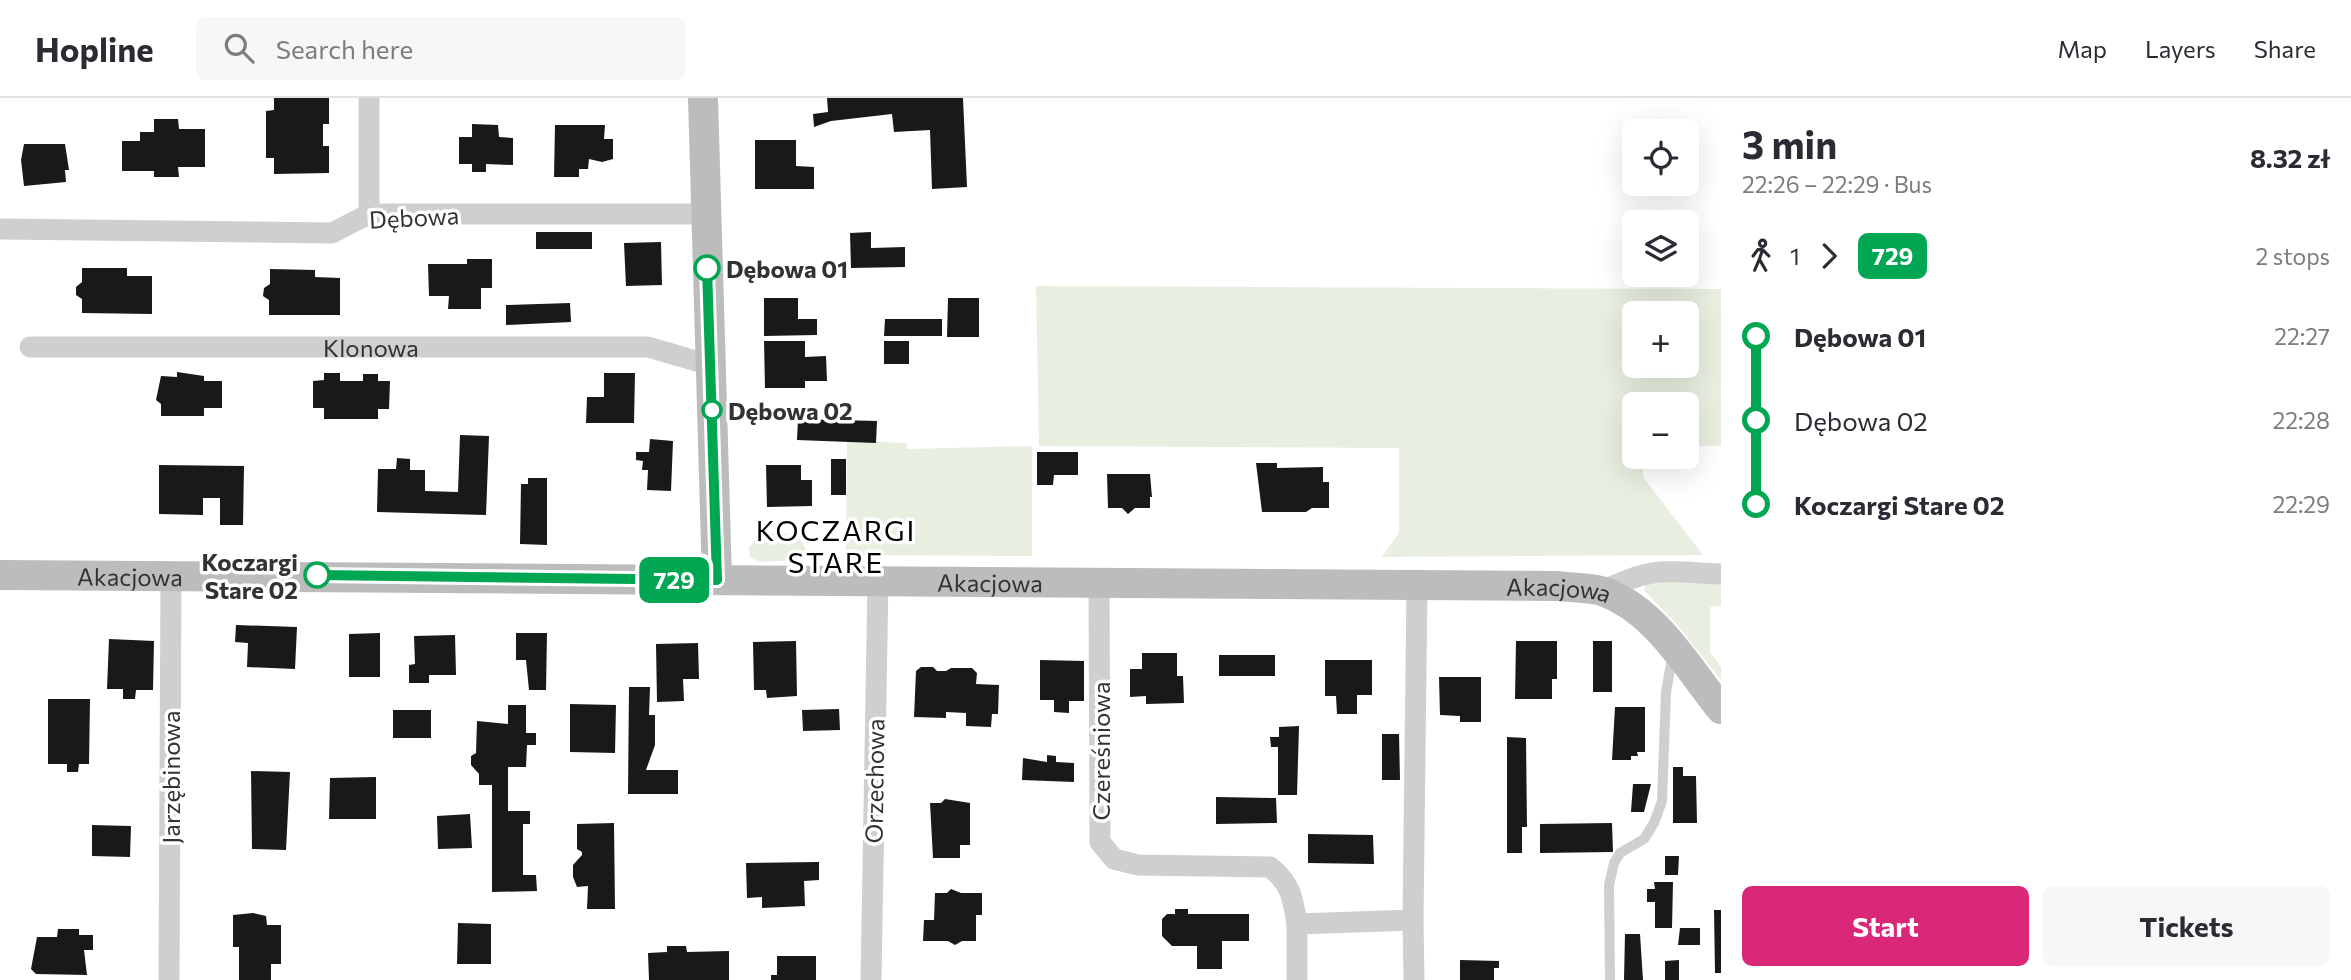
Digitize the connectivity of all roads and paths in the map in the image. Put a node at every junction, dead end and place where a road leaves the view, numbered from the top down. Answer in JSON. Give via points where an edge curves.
{"nodes":[{"id":1,"x":369,"y":98,"type":"edge"},
{"id":2,"x":703,"y":98,"type":"edge"},
{"id":3,"x":369,"y":214,"type":"junction"},
{"id":4,"x":706,"y":214,"type":"junction"},
{"id":5,"x":0,"y":229,"type":"edge"},
{"id":6,"x":30,"y":347,"type":"dead end"},
{"id":7,"x":710,"y":365,"type":"junction"},
{"id":8,"x":1721,"y":573,"type":"edge"},
{"id":9,"x":171,"y":574,"type":"junction"},
{"id":10,"x":0,"y":575,"type":"edge"},
{"id":11,"x":717,"y":580,"type":"junction"},
{"id":12,"x":878,"y":581,"type":"junction"},
{"id":13,"x":1099,"y":582,"type":"junction"},
{"id":14,"x":1417,"y":585,"type":"junction"},
{"id":15,"x":1603,"y":591,"type":"junction"},
{"id":16,"x":1674,"y":650,"type":"junction"},
{"id":17,"x":1721,"y":709,"type":"edge"},
{"id":18,"x":1413,"y":920,"type":"junction"},
{"id":19,"x":1297,"y":924,"type":"junction"},
{"id":20,"x":169,"y":980,"type":"edge"},
{"id":21,"x":871,"y":980,"type":"edge"},
{"id":22,"x":1297,"y":980,"type":"edge"},
{"id":23,"x":1414,"y":980,"type":"edge"},
{"id":24,"x":1610,"y":980,"type":"edge"}],
"edges":[{"from":1,"to":3,"type":"street"},
{"from":2,"to":4,"type":"street"},
{"from":3,"to":4,"type":"street","name":"Dębowa"},
{"from":3,"to":5,"type":"street","name":"Dębowa","via":[[332,233]]},
{"from":4,"to":7,"type":"street"},
{"from":6,"to":7,"type":"street","name":"Klonowa","via":[[648,347]]},
{"from":7,"to":11,"type":"street"},
{"from":8,"to":15,"type":"street","via":[[1659,570],[1633,576]]},
{"from":9,"to":10,"type":"street","name":"Akacjowa"},
{"from":9,"to":11,"type":"street","name":"Akacjowa"},
{"from":9,"to":20,"type":"street","name":"Jarzębinowa"},
{"from":11,"to":12,"type":"street","name":"Akacjowa"},
{"from":12,"to":13,"type":"street","name":"Akacjowa"},
{"from":12,"to":21,"type":"street","name":"Orzechowa"},
{"from":13,"to":14,"type":"street","name":"Akacjowa"},
{"from":13,"to":19,"type":"street","name":"Czereśniowa","via":[[1100,842],[1114,859],[1138,865],[1270,867],[1293,891]]},
{"from":14,"to":15,"type":"street","name":"Akacjowa","via":[[1557,586]]},
{"from":14,"to":18,"type":"street"},
{"from":15,"to":16,"type":"street","name":"Akacjowa","via":[[1643,613]]},
{"from":16,"to":17,"type":"street","name":"Akacjowa"},
{"from":16,"to":24,"type":"lane","via":[[1666,692],[1662,801],[1644,839],[1620,853],[1609,885]]},
{"from":18,"to":19,"type":"street"},
{"from":18,"to":23,"type":"street"},
{"from":19,"to":22,"type":"street","name":"Czereśniowa"}]}
